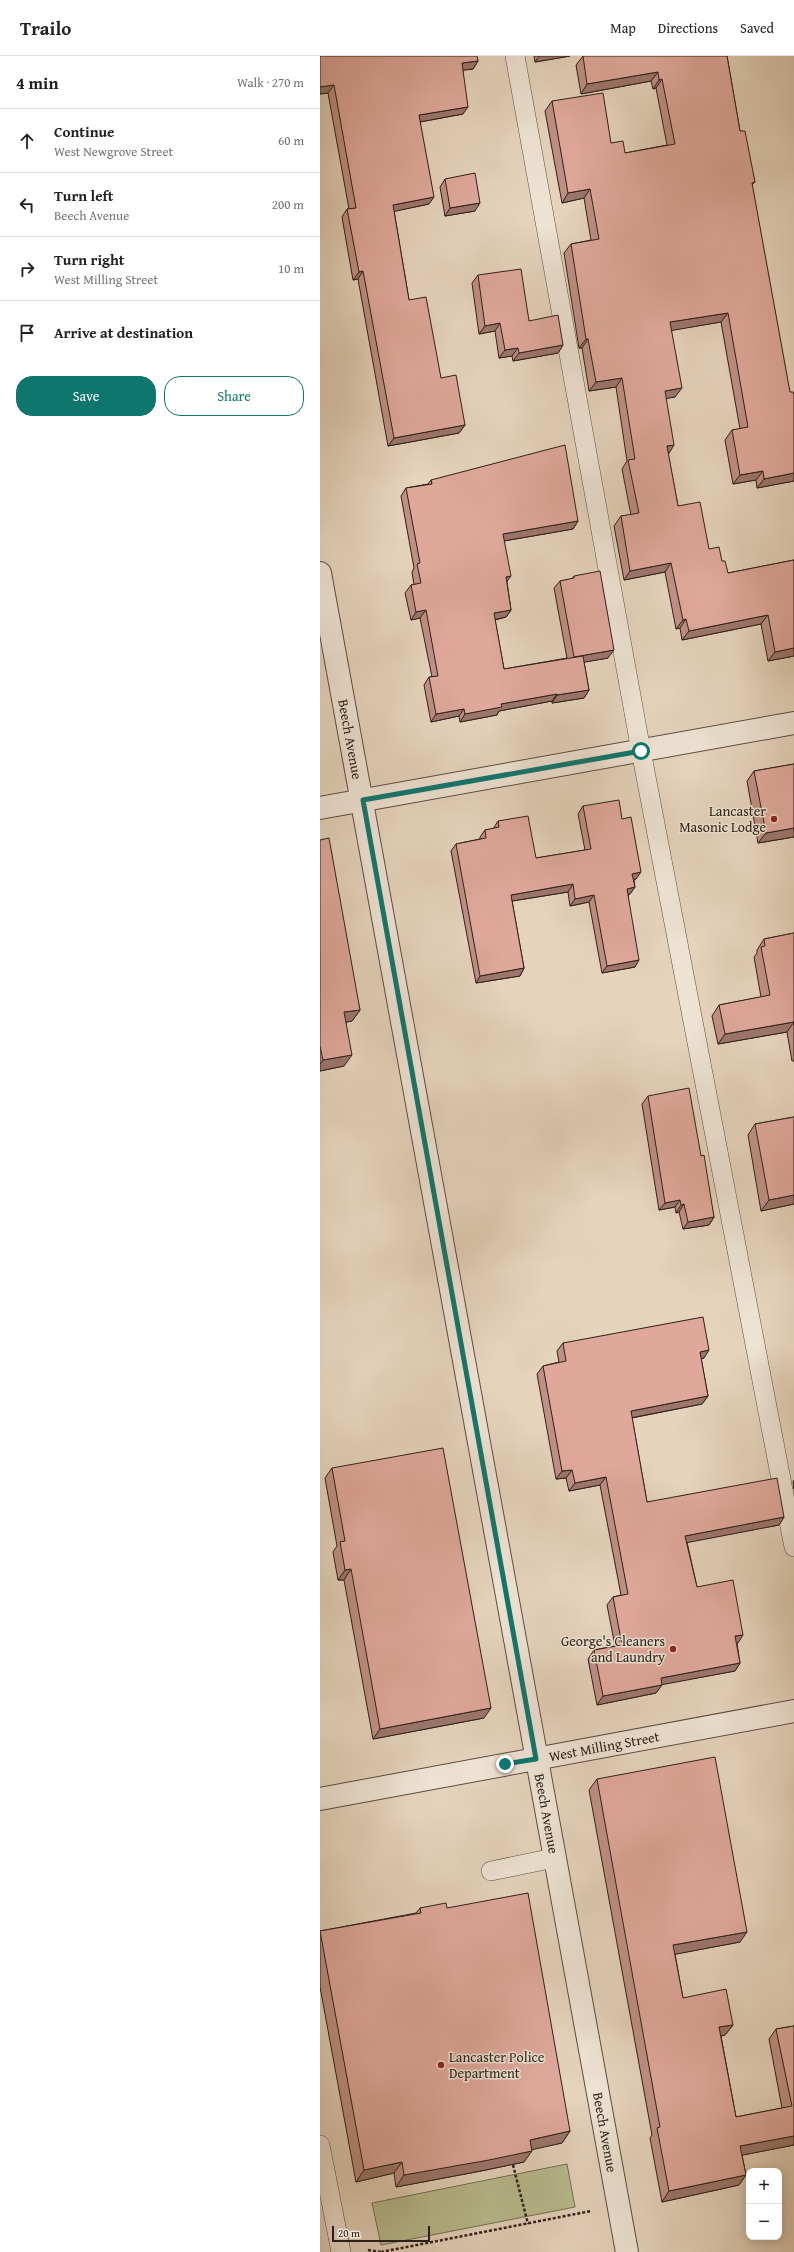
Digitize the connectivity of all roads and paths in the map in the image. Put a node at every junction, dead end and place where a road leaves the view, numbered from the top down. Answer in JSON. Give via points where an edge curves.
{"nodes":[{"id":1,"x":515,"y":56,"type":"edge"},
{"id":2,"x":320,"y":573,"type":"edge"},
{"id":3,"x":794,"y":722,"type":"edge"},
{"id":4,"x":641,"y":751,"type":"junction"},
{"id":5,"x":363,"y":800,"type":"junction"},
{"id":6,"x":320,"y":808,"type":"edge"},
{"id":7,"x":794,"y":1547,"type":"edge"},
{"id":8,"x":794,"y":1711,"type":"edge"},
{"id":9,"x":536,"y":1759,"type":"junction"},
{"id":10,"x":320,"y":1799,"type":"edge"},
{"id":11,"x":554,"y":1858,"type":"junction"},
{"id":12,"x":491,"y":1871,"type":"dead end"},
{"id":13,"x":320,"y":2145,"type":"edge"},
{"id":14,"x":513,"y":2165,"type":"edge"},
{"id":15,"x":618,"y":2205,"type":"junction"},
{"id":16,"x":326,"y":2210,"type":"edge"},
{"id":17,"x":528,"y":2224,"type":"junction"},
{"id":18,"x":342,"y":2252,"type":"edge"},
{"id":19,"x":381,"y":2252,"type":"edge"},
{"id":20,"x":627,"y":2252,"type":"edge"}],
"edges":[{"from":1,"to":4,"type":"lane"},
{"from":2,"to":5,"type":"street","name":"Beech Avenue"},
{"from":3,"to":4,"type":"street"},
{"from":4,"to":5,"type":"street"},
{"from":4,"to":7,"type":"lane"},
{"from":5,"to":6,"type":"street"},
{"from":5,"to":9,"type":"street","name":"Beech Avenue"},
{"from":8,"to":9,"type":"street","name":"West Milling Street"},
{"from":9,"to":10,"type":"street","name":"West Milling Street"},
{"from":9,"to":11,"type":"street","name":"Beech Avenue"},
{"from":11,"to":12,"type":"lane"},
{"from":11,"to":15,"type":"street","name":"Beech Avenue"},
{"from":13,"to":16,"type":"lane"},
{"from":14,"to":17,"type":"path"},
{"from":15,"to":17,"type":"path"},
{"from":15,"to":20,"type":"street","name":"Beech Avenue"},
{"from":16,"to":18,"type":"lane"},
{"from":17,"to":19,"type":"path"}]}
